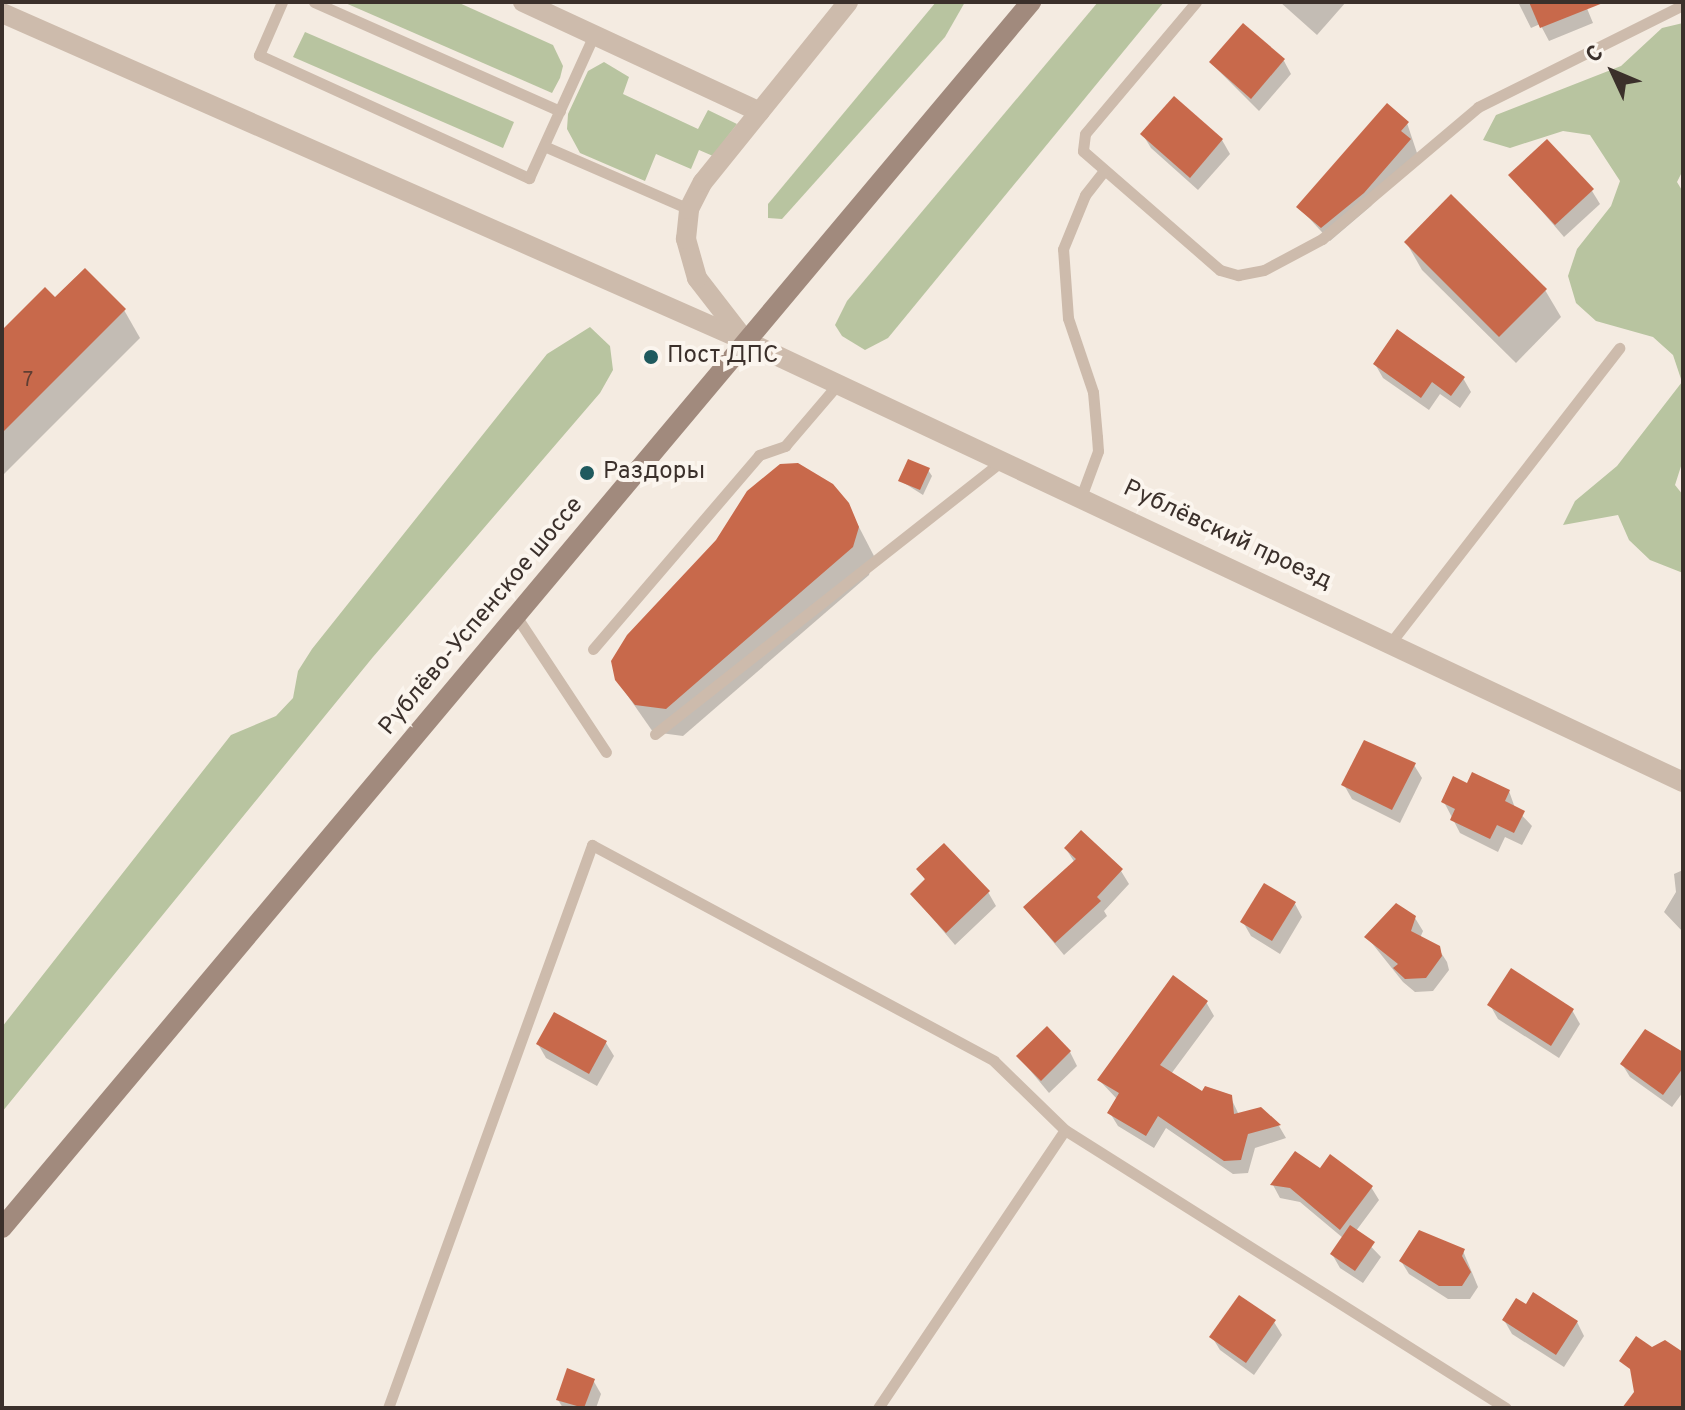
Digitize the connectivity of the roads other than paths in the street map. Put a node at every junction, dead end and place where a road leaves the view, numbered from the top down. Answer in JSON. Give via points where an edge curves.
{"nodes":[{"id":1,"x":282,"y":2,"type":"edge"},
{"id":2,"x":314,"y":2,"type":"edge"},
{"id":3,"x":523,"y":2,"type":"edge"},
{"id":4,"x":848,"y":2,"type":"edge"},
{"id":5,"x":1031,"y":2,"type":"edge"},
{"id":6,"x":1196,"y":2,"type":"edge"},
{"id":7,"x":1683,"y":5,"type":"edge"},
{"id":8,"x":2,"y":13,"type":"edge"},
{"id":9,"x":594,"y":35,"type":"junction"},
{"id":10,"x":560,"y":111,"type":"junction"},
{"id":11,"x":760,"y":112,"type":"junction"},
{"id":12,"x":544,"y":146,"type":"junction"},
{"id":13,"x":1104,"y":171,"type":"junction"},
{"id":14,"x":689,"y":209,"type":"junction"},
{"id":15,"x":748,"y":342,"type":"junction"},
{"id":16,"x":1619,"y":348,"type":"dead end"},
{"id":17,"x":838,"y":384,"type":"junction"},
{"id":18,"x":1003,"y":460,"type":"junction"},
{"id":19,"x":1081,"y":497,"type":"junction"},
{"id":20,"x":516,"y":616,"type":"junction"},
{"id":21,"x":1392,"y":641,"type":"junction"},
{"id":22,"x":593,"y":649,"type":"dead end"},
{"id":23,"x":655,"y":734,"type":"dead end"},
{"id":24,"x":606,"y":752,"type":"dead end"},
{"id":25,"x":1683,"y":782,"type":"edge"},
{"id":26,"x":1065,"y":1130,"type":"junction"},
{"id":27,"x":2,"y":1228,"type":"edge"},
{"id":28,"x":388,"y":1408,"type":"edge"},
{"id":29,"x":878,"y":1408,"type":"edge"},
{"id":30,"x":1506,"y":1408,"type":"edge"}],
"edges":[{"from":1,"to":12,"type":"lane","via":[[259,55],[529,178]]},
{"from":2,"to":10,"type":"lane"},
{"from":3,"to":9,"type":"street"},
{"from":4,"to":11,"type":"street"},
{"from":5,"to":15,"type":"main road","name":"Рублёво-Успенское шоссе"},
{"from":6,"to":13,"type":"lane","via":[[1085,134],[1083,151]]},
{"from":7,"to":13,"type":"lane","via":[[1478,107],[1352,217],[1264,270],[1238,275],[1220,270]]},
{"from":8,"to":15,"type":"street","name":"Рублёвский проезд"},
{"from":9,"to":10,"type":"lane"},
{"from":9,"to":11,"type":"street"},
{"from":10,"to":12,"type":"lane"},
{"from":11,"to":14,"type":"street","via":[[703,182]]},
{"from":12,"to":14,"type":"lane"},
{"from":13,"to":19,"type":"lane","via":[[1085,195],[1063,249],[1068,318],[1093,392],[1097,437],[1095,463]]},
{"from":14,"to":15,"type":"street","via":[[686,239],[697,278]]},
{"from":15,"to":17,"type":"street","name":"Рублёвский проезд"},
{"from":15,"to":20,"type":"main road","name":"Рублёво-Успенское шоссе"},
{"from":16,"to":21,"type":"lane"},
{"from":17,"to":18,"type":"street","name":"Рублёвский проезд"},
{"from":17,"to":22,"type":"lane","via":[[785,446],[759,455]]},
{"from":18,"to":19,"type":"street","name":"Рублёвский проезд"},
{"from":18,"to":23,"type":"lane"},
{"from":19,"to":21,"type":"street","name":"Рублёвский проезд"},
{"from":20,"to":24,"type":"lane"},
{"from":20,"to":27,"type":"main road","name":"Рублёво-Успенское шоссе"},
{"from":21,"to":25,"type":"street","name":"Рублёвский проезд"},
{"from":26,"to":28,"type":"lane","via":[[994,1061],[592,845]]},
{"from":26,"to":29,"type":"lane"},
{"from":26,"to":30,"type":"lane"}]}
